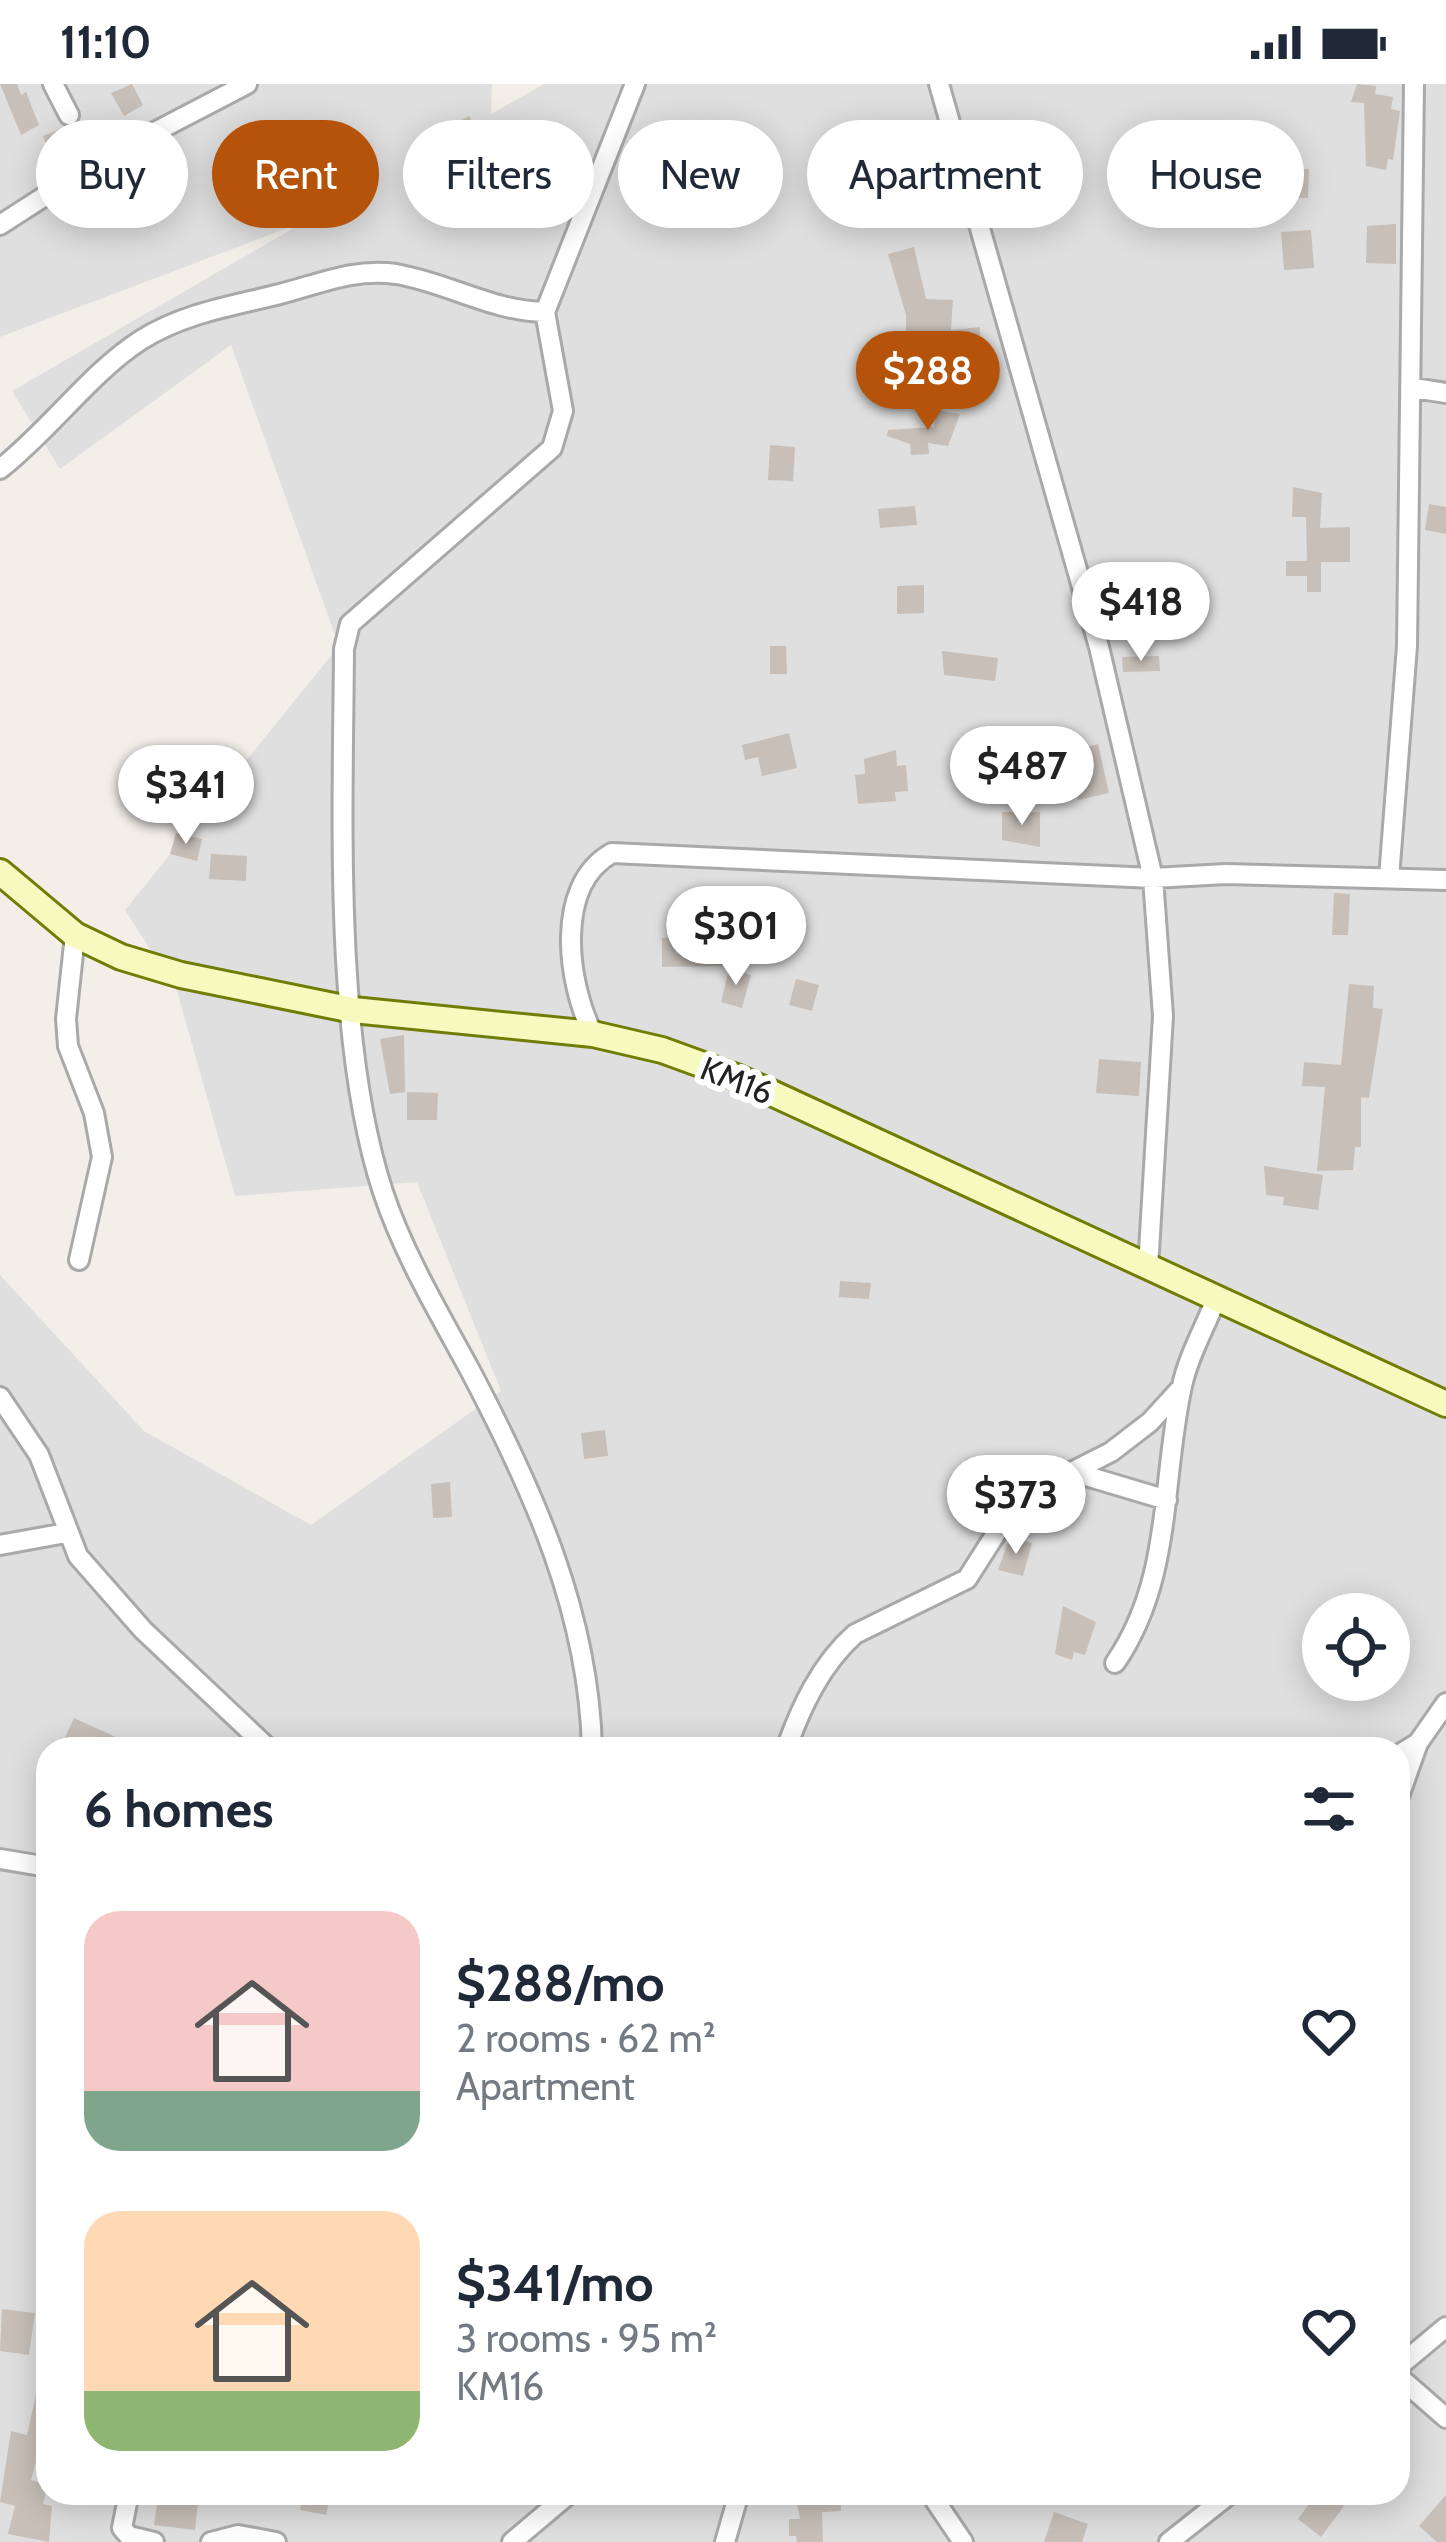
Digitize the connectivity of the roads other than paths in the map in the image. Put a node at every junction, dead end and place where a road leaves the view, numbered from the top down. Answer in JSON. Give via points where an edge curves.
{"nodes":[{"id":1,"x":53,"y":84,"type":"edge"},
{"id":2,"x":247,"y":84,"type":"edge"},
{"id":3,"x":635,"y":84,"type":"edge"},
{"id":4,"x":939,"y":84,"type":"edge"},
{"id":5,"x":1414,"y":84,"type":"edge"},
{"id":6,"x":69,"y":115,"type":"dead end"},
{"id":7,"x":0,"y":225,"type":"edge"},
{"id":8,"x":545,"y":312,"type":"junction"},
{"id":9,"x":1414,"y":388,"type":"junction"},
{"id":10,"x":1446,"y":393,"type":"edge"},
{"id":11,"x":0,"y":469,"type":"edge"},
{"id":12,"x":0,"y":872,"type":"edge"},
{"id":13,"x":1153,"y":878,"type":"junction"},
{"id":14,"x":1389,"y":878,"type":"junction"},
{"id":15,"x":1446,"y":880,"type":"edge"},
{"id":16,"x":75,"y":935,"type":"junction"},
{"id":17,"x":352,"y":1010,"type":"junction"},
{"id":18,"x":593,"y":1034,"type":"junction"},
{"id":19,"x":79,"y":1260,"type":"dead end"},
{"id":20,"x":1148,"y":1268,"type":"junction"},
{"id":21,"x":1216,"y":1299,"type":"junction"},
{"id":22,"x":1182,"y":1387,"type":"junction"},
{"id":23,"x":0,"y":1397,"type":"edge"},
{"id":24,"x":1446,"y":1404,"type":"edge"},
{"id":25,"x":1072,"y":1472,"type":"junction"},
{"id":26,"x":1167,"y":1500,"type":"junction"},
{"id":27,"x":66,"y":1533,"type":"junction"},
{"id":28,"x":0,"y":1546,"type":"edge"},
{"id":29,"x":1115,"y":1663,"type":"dead end"},
{"id":30,"x":1446,"y":1703,"type":"edge"},
{"id":31,"x":256,"y":1737,"type":"edge"},
{"id":32,"x":590,"y":1737,"type":"edge"},
{"id":33,"x":791,"y":1737,"type":"edge"},
{"id":34,"x":1418,"y":1743,"type":"junction"},
{"id":35,"x":1410,"y":1748,"type":"edge"},
{"id":36,"x":1410,"y":1765,"type":"edge"},
{"id":37,"x":0,"y":1859,"type":"edge"},
{"id":38,"x":36,"y":1865,"type":"edge"},
{"id":39,"x":1446,"y":2327,"type":"edge"},
{"id":40,"x":1410,"y":2358,"type":"edge"},
{"id":41,"x":1410,"y":2380,"type":"edge"},
{"id":42,"x":1446,"y":2418,"type":"edge"},
{"id":43,"x":127,"y":2505,"type":"edge"},
{"id":44,"x":556,"y":2505,"type":"edge"},
{"id":45,"x":736,"y":2505,"type":"edge"},
{"id":46,"x":938,"y":2505,"type":"edge"},
{"id":47,"x":1217,"y":2505,"type":"edge"},
{"id":48,"x":154,"y":2542,"type":"edge"},
{"id":49,"x":212,"y":2542,"type":"edge"},
{"id":50,"x":276,"y":2542,"type":"edge"},
{"id":51,"x":512,"y":2542,"type":"edge"},
{"id":52,"x":725,"y":2542,"type":"edge"},
{"id":53,"x":963,"y":2542,"type":"edge"},
{"id":54,"x":1169,"y":2542,"type":"edge"}],
"edges":[{"from":1,"to":6,"type":"street"},
{"from":2,"to":7,"type":"street","via":[[101,160]]},
{"from":3,"to":8,"type":"street"},
{"from":4,"to":13,"type":"street","via":[[1099,647]]},
{"from":5,"to":9,"type":"street"},
{"from":8,"to":11,"type":"street","via":[[359,273],[214,309],[142,339]]},
{"from":8,"to":17,"type":"street","via":[[563,411],[552,448],[350,624],[344,824]]},
{"from":9,"to":10,"type":"street"},
{"from":9,"to":14,"type":"street","via":[[1407,646]]},
{"from":12,"to":16,"type":"street","name":"KM16"},
{"from":13,"to":14,"type":"street"},
{"from":13,"to":18,"type":"street","via":[[612,854],[590,866],[574,904],[578,1005]]},
{"from":13,"to":20,"type":"street","via":[[1163,1016]]},
{"from":14,"to":15,"type":"street"},
{"from":16,"to":17,"type":"street","name":"KM16","via":[[181,975]]},
{"from":16,"to":19,"type":"street","via":[[68,1046],[102,1157]]},
{"from":17,"to":18,"type":"street","name":"KM16"},
{"from":17,"to":32,"type":"street","via":[[366,1134],[384,1195],[573,1600]]},
{"from":18,"to":20,"type":"street","name":"KM16","via":[[739,1078]]},
{"from":20,"to":21,"type":"street","name":"KM16"},
{"from":21,"to":22,"type":"street"},
{"from":21,"to":24,"type":"street","name":"KM16"},
{"from":22,"to":25,"type":"street","via":[[1150,1422]]},
{"from":22,"to":26,"type":"street"},
{"from":23,"to":27,"type":"street","via":[[39,1455]]},
{"from":25,"to":26,"type":"street"},
{"from":25,"to":33,"type":"street","via":[[1018,1499],[955,1588],[840,1647]]},
{"from":26,"to":29,"type":"street","via":[[1150,1592]]},
{"from":27,"to":28,"type":"street"},
{"from":27,"to":31,"type":"street","via":[[143,1630]]},
{"from":30,"to":34,"type":"street"},
{"from":34,"to":35,"type":"street"},
{"from":34,"to":36,"type":"street"},
{"from":37,"to":38,"type":"street"},
{"from":39,"to":40,"type":"street"},
{"from":41,"to":42,"type":"street"},
{"from":43,"to":48,"type":"street","via":[[122,2528]]},
{"from":44,"to":51,"type":"street"},
{"from":45,"to":52,"type":"street"},
{"from":46,"to":53,"type":"street"},
{"from":47,"to":54,"type":"street"},
{"from":49,"to":50,"type":"street","via":[[238,2535]]}]}
